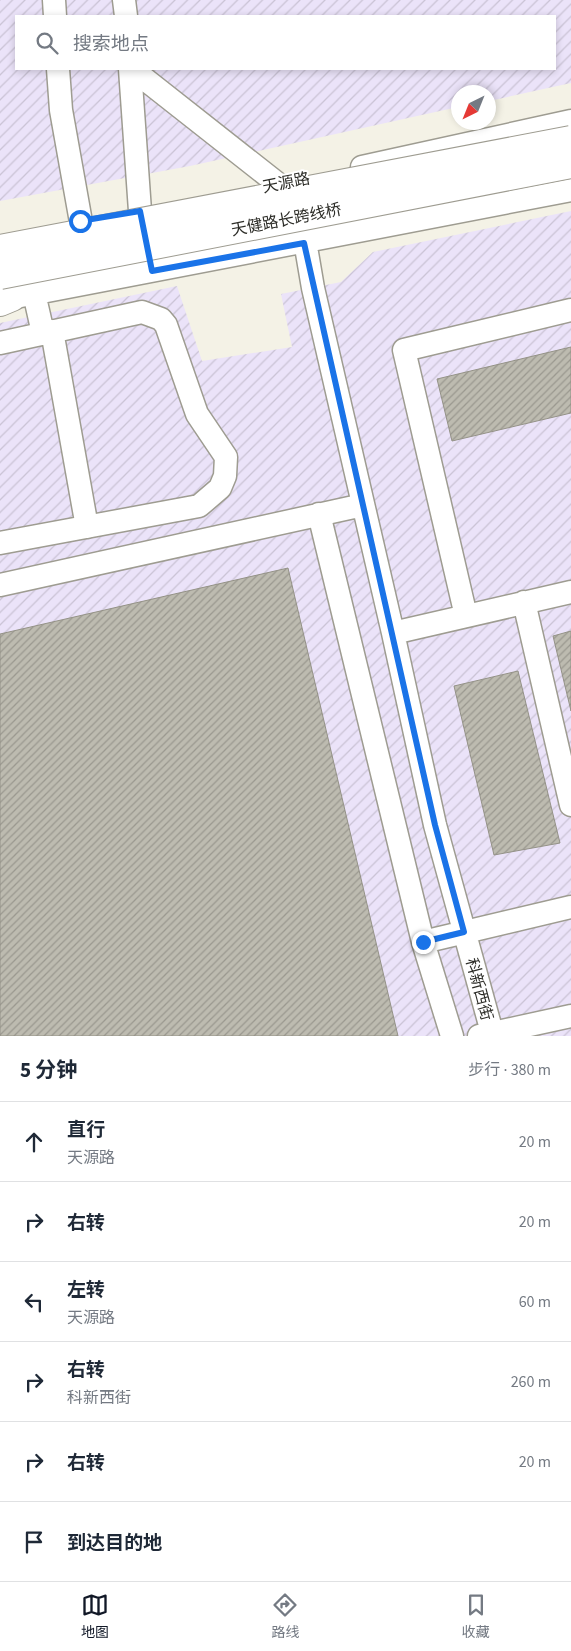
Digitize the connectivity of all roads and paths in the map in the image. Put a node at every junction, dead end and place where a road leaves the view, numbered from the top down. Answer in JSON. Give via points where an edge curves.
{"nodes":[{"id":1,"x":54,"y":0,"type":"edge"},
{"id":2,"x":124,"y":0,"type":"edge"},
{"id":3,"x":55,"y":15,"type":"edge"},
{"id":4,"x":126,"y":15,"type":"edge"},
{"id":5,"x":58,"y":70,"type":"edge"},
{"id":6,"x":131,"y":70,"type":"edge"},
{"id":7,"x":132,"y":70,"type":"edge"},
{"id":8,"x":571,"y":121,"type":"edge"},
{"id":9,"x":571,"y":140,"type":"edge"},
{"id":10,"x":571,"y":164,"type":"edge"},
{"id":11,"x":286,"y":183,"type":"junction"},
{"id":12,"x":571,"y":190,"type":"edge"},
{"id":13,"x":140,"y":211,"type":"junction"},
{"id":14,"x":80,"y":221,"type":"junction"},
{"id":15,"x":0,"y":237,"type":"edge"},
{"id":16,"x":304,"y":243,"type":"junction"},
{"id":17,"x":0,"y":249,"type":"edge"},
{"id":18,"x":152,"y":271,"type":"junction"},
{"id":19,"x":92,"y":282,"type":"junction"},
{"id":20,"x":9,"y":293,"type":"edge"},
{"id":21,"x":571,"y":310,"type":"edge"},
{"id":22,"x":48,"y":332,"type":"junction"},
{"id":23,"x":0,"y":343,"type":"edge"},
{"id":24,"x":363,"y":505,"type":"junction"},
{"id":25,"x":319,"y":514,"type":"junction"},
{"id":26,"x":88,"y":526,"type":"junction"},
{"id":27,"x":0,"y":543,"type":"edge"},
{"id":28,"x":0,"y":585,"type":"edge"},
{"id":29,"x":571,"y":592,"type":"edge"},
{"id":30,"x":524,"y":602,"type":"junction"},
{"id":31,"x":466,"y":616,"type":"junction"},
{"id":32,"x":393,"y":632,"type":"junction"},
{"id":33,"x":571,"y":805,"type":"edge"},
{"id":34,"x":571,"y":907,"type":"edge"},
{"id":35,"x":464,"y":932,"type":"junction"},
{"id":36,"x":423,"y":942,"type":"junction"},
{"id":37,"x":571,"y":1016,"type":"edge"},
{"id":38,"x":488,"y":1035,"type":"edge"},
{"id":39,"x":452,"y":1036,"type":"edge"}],
"edges":[{"from":1,"to":3,"type":"street"},
{"from":2,"to":4,"type":"street"},
{"from":5,"to":14,"type":"street","via":[[61,110]]},
{"from":6,"to":13,"type":"street"},
{"from":7,"to":11,"type":"street"},
{"from":8,"to":11,"type":"street","name":"天源路"},
{"from":9,"to":17,"type":"main road","name":"天健路长跨线桥","bridge":true},
{"from":10,"to":20,"type":"main road","name":"天健路长跨线桥","bridge":true},
{"from":11,"to":13,"type":"street","name":"天源路"},
{"from":11,"to":16,"type":"street","name":"科新西街"},
{"from":12,"to":16,"type":"street"},
{"from":13,"to":14,"type":"street","name":"天源路"},
{"from":13,"to":18,"type":"street"},
{"from":14,"to":15,"type":"street","name":"天源路"},
{"from":14,"to":19,"type":"street"},
{"from":16,"to":18,"type":"street"},
{"from":16,"to":24,"type":"street","name":"科新西街"},
{"from":18,"to":19,"type":"street"},
{"from":19,"to":20,"type":"street"},
{"from":20,"to":22,"type":"street"},
{"from":21,"to":31,"type":"street","via":[[404,350]]},
{"from":22,"to":23,"type":"street"},
{"from":22,"to":26,"type":"street"},
{"from":22,"to":26,"type":"street","via":[[142,312],[161,319],[166,325],[197,414],[226,457],[225,476],[220,488],[199,506]]},
{"from":24,"to":25,"type":"street"},
{"from":24,"to":32,"type":"street","name":"科新西街"},
{"from":25,"to":28,"type":"street"},
{"from":25,"to":36,"type":"street"},
{"from":26,"to":27,"type":"street"},
{"from":29,"to":30,"type":"street"},
{"from":30,"to":31,"type":"street"},
{"from":30,"to":33,"type":"street"},
{"from":31,"to":32,"type":"street"},
{"from":32,"to":35,"type":"street","name":"科新西街","via":[[435,825]]},
{"from":34,"to":35,"type":"street"},
{"from":35,"to":36,"type":"street"},
{"from":35,"to":38,"type":"street","name":"科新西街"},
{"from":36,"to":39,"type":"street"},
{"from":37,"to":38,"type":"street"}]}
